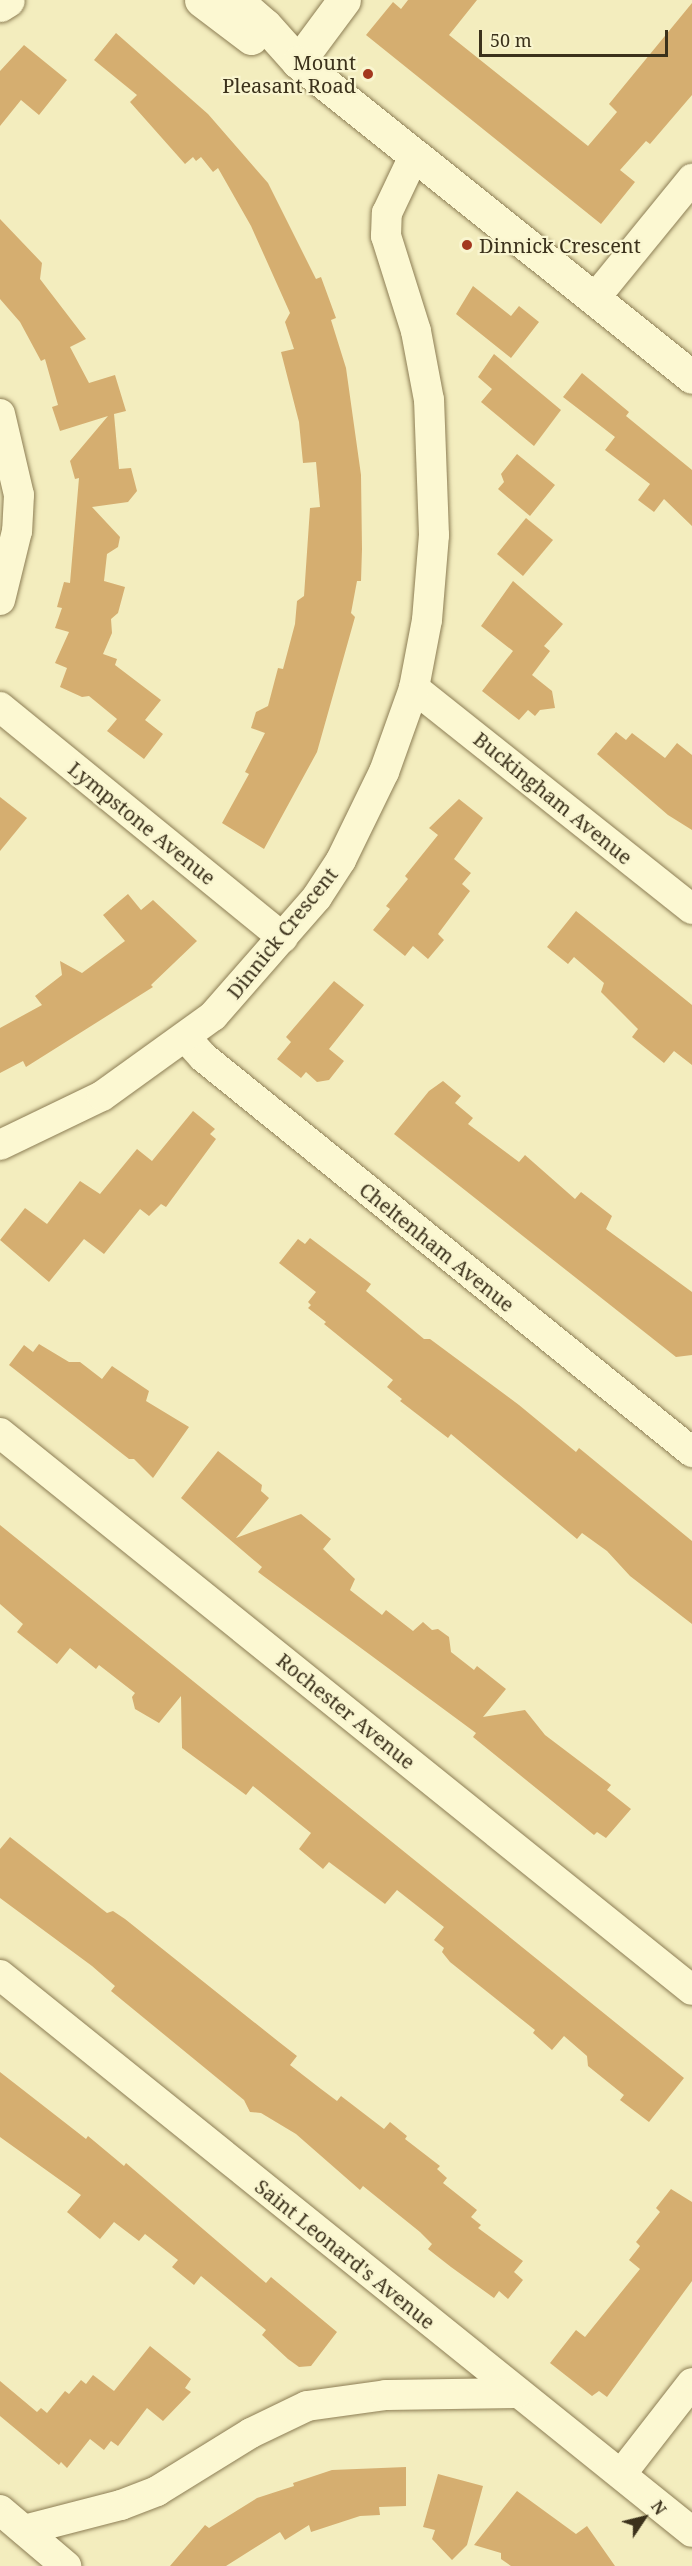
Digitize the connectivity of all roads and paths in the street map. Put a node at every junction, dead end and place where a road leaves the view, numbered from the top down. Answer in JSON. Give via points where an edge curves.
{"nodes":[{"id":1,"x":8,"y":0,"type":"edge"},
{"id":2,"x":201,"y":0,"type":"edge"},
{"id":3,"x":236,"y":0,"type":"edge"},
{"id":4,"x":344,"y":0,"type":"edge"},
{"id":5,"x":0,"y":5,"type":"edge"},
{"id":6,"x":298,"y":62,"type":"junction"},
{"id":7,"x":414,"y":156,"type":"junction"},
{"id":8,"x":692,"y":179,"type":"edge"},
{"id":9,"x":595,"y":298,"type":"junction"},
{"id":10,"x":692,"y":377,"type":"edge"},
{"id":11,"x":0,"y":414,"type":"edge"},
{"id":12,"x":0,"y":600,"type":"edge"},
{"id":13,"x":414,"y":688,"type":"junction"},
{"id":14,"x":0,"y":707,"type":"edge"},
{"id":15,"x":692,"y":909,"type":"edge"},
{"id":16,"x":283,"y":938,"type":"junction"},
{"id":17,"x":186,"y":1038,"type":"junction"},
{"id":18,"x":0,"y":1145,"type":"edge"},
{"id":19,"x":0,"y":1433,"type":"edge"},
{"id":20,"x":692,"y":1452,"type":"edge"},
{"id":21,"x":0,"y":1975,"type":"edge"},
{"id":22,"x":692,"y":1990,"type":"edge"},
{"id":23,"x":692,"y":2383,"type":"edge"},
{"id":24,"x":517,"y":2393,"type":"junction"},
{"id":25,"x":622,"y":2473,"type":"junction"},
{"id":26,"x":0,"y":2510,"type":"edge"},
{"id":27,"x":692,"y":2532,"type":"edge"},
{"id":28,"x":44,"y":2552,"type":"edge"}],
"edges":[{"from":1,"to":5,"type":"main road"},
{"from":2,"to":6,"type":"main road","via":[[250,38]]},
{"from":3,"to":6,"type":"main road"},
{"from":4,"to":6,"type":"main road"},
{"from":6,"to":7,"type":"main road"},
{"from":7,"to":9,"type":"main road"},
{"from":7,"to":13,"type":"street","name":"Dinnick Crescent","via":[[387,213],[386,236],[416,331],[432,435],[432,571]]},
{"from":8,"to":9,"type":"street"},
{"from":9,"to":10,"type":"main road"},
{"from":11,"to":12,"type":"street","via":[[19,495],[17,531]]},
{"from":13,"to":15,"type":"street","name":"Buckingham Avenue"},
{"from":13,"to":16,"type":"street","name":"Dinnick Crescent","via":[[384,772],[341,860]]},
{"from":14,"to":16,"type":"street","name":"Lympstone Avenue"},
{"from":16,"to":17,"type":"street","name":"Dinnick Crescent","via":[[213,1016]]},
{"from":17,"to":18,"type":"street","name":"Dinnick Crescent","via":[[102,1096]]},
{"from":17,"to":20,"type":"street","name":"Cheltenham Avenue","via":[[203,1057]]},
{"from":19,"to":22,"type":"street","name":"Rochester Avenue"},
{"from":21,"to":24,"type":"street","name":"Saint Leonard's Avenue"},
{"from":23,"to":25,"type":"street"},
{"from":24,"to":25,"type":"street","name":"Saint Leonard's Avenue"},
{"from":24,"to":28,"type":"street","via":[[386,2395],[307,2406],[251,2433],[157,2491],[121,2505]]},
{"from":25,"to":27,"type":"street","name":"Saint Leonard's Avenue"},
{"from":26,"to":28,"type":"street"}]}
